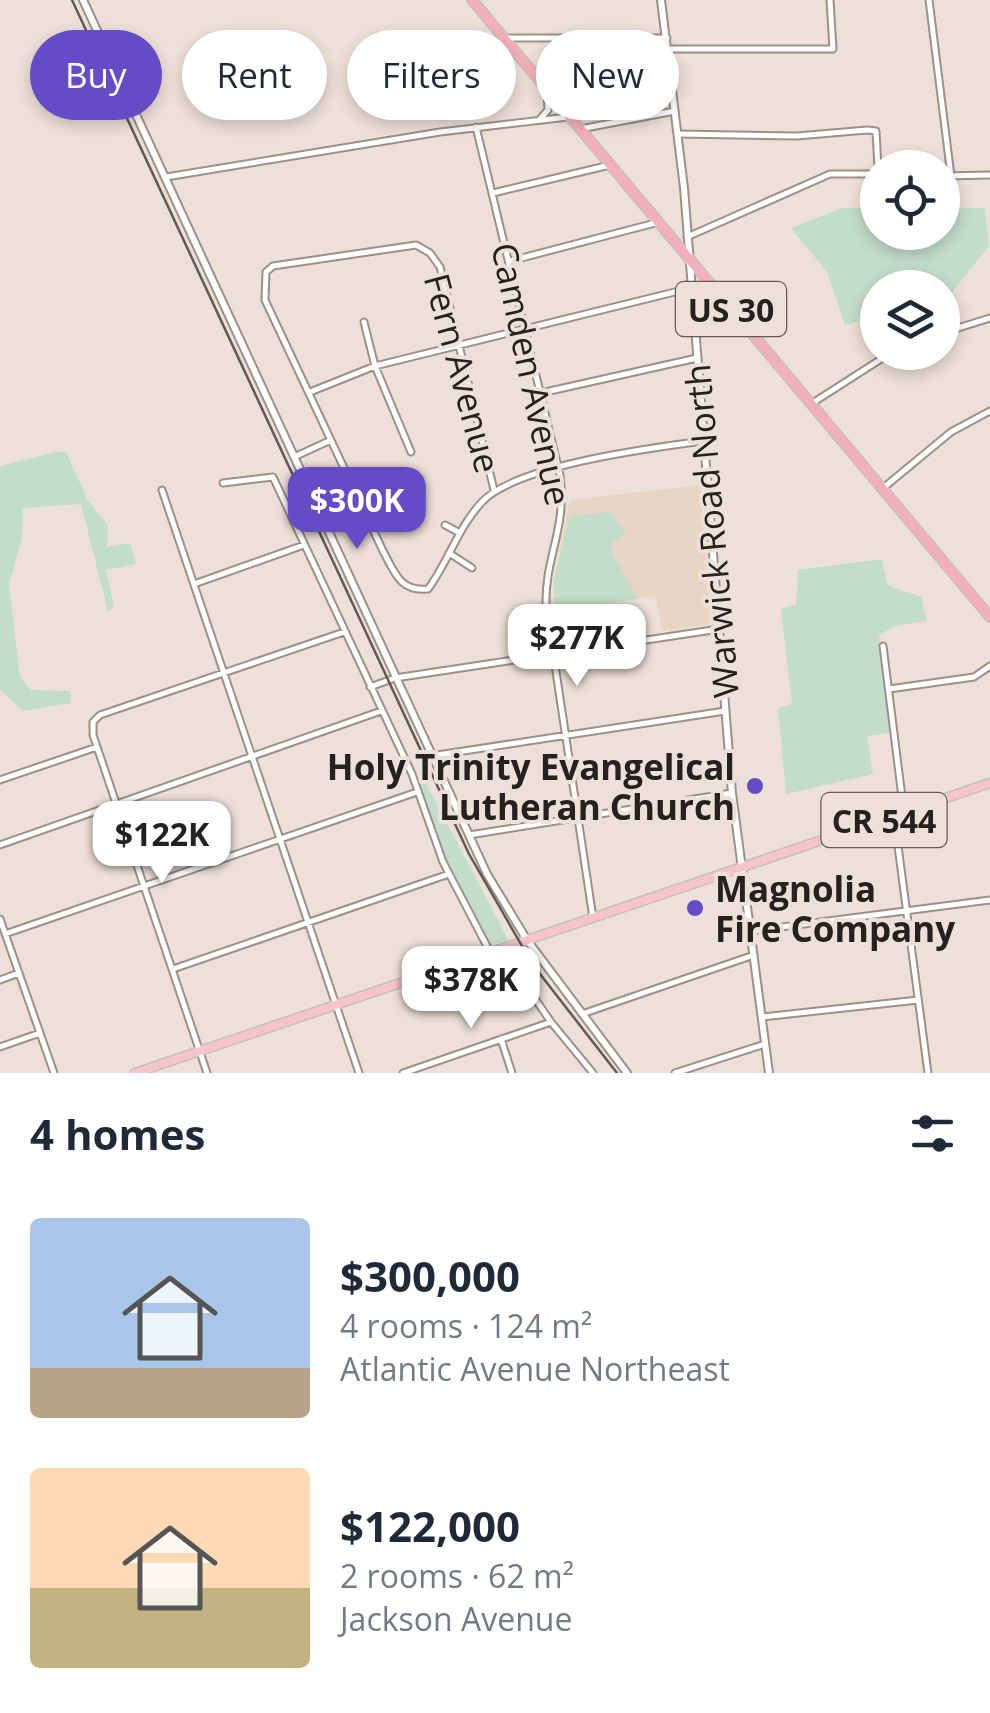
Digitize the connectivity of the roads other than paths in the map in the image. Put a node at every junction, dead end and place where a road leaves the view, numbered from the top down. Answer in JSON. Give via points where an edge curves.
{"nodes":[{"id":1,"x":82,"y":0,"type":"edge"},
{"id":2,"x":472,"y":0,"type":"edge"},
{"id":3,"x":661,"y":0,"type":"edge"},
{"id":4,"x":830,"y":0,"type":"edge"},
{"id":5,"x":928,"y":0,"type":"edge"},
{"id":6,"x":497,"y":30,"type":"edge"},
{"id":7,"x":666,"y":30,"type":"edge"},
{"id":8,"x":679,"y":49,"type":"edge"},
{"id":9,"x":516,"y":53,"type":"edge"},
{"id":10,"x":536,"y":78,"type":"edge"},
{"id":11,"x":538,"y":120,"type":"edge"},
{"id":12,"x":571,"y":120,"type":"edge"},
{"id":13,"x":624,"y":120,"type":"edge"},
{"id":14,"x":676,"y":120,"type":"edge"},
{"id":15,"x":601,"y":124,"type":"junction"},
{"id":16,"x":476,"y":126,"type":"junction"},
{"id":17,"x":580,"y":129,"type":"junction"},
{"id":18,"x":678,"y":134,"type":"junction"},
{"id":19,"x":598,"y":150,"type":"junction"},
{"id":20,"x":877,"y":150,"type":"edge"},
{"id":21,"x":948,"y":150,"type":"edge"},
{"id":22,"x":610,"y":165,"type":"junction"},
{"id":23,"x":860,"y":172,"type":"edge"},
{"id":24,"x":990,"y":175,"type":"edge"},
{"id":25,"x":960,"y":176,"type":"edge"},
{"id":26,"x":164,"y":177,"type":"junction"},
{"id":27,"x":493,"y":193,"type":"junction"},
{"id":28,"x":659,"y":222,"type":"junction"},
{"id":29,"x":688,"y":238,"type":"junction"},
{"id":30,"x":689,"y":258,"type":"junction"},
{"id":31,"x":510,"y":260,"type":"junction"},
{"id":32,"x":691,"y":288,"type":"junction"},
{"id":33,"x":990,"y":318,"type":"edge"},
{"id":34,"x":364,"y":322,"type":"dead end"},
{"id":35,"x":526,"y":327,"type":"junction"},
{"id":36,"x":960,"y":327,"type":"edge"},
{"id":37,"x":456,"y":345,"type":"junction"},
{"id":38,"x":696,"y":358,"type":"junction"},
{"id":39,"x":375,"y":366,"type":"junction"},
{"id":40,"x":864,"y":370,"type":"edge"},
{"id":41,"x":310,"y":392,"type":"junction"},
{"id":42,"x":541,"y":393,"type":"junction"},
{"id":43,"x":811,"y":404,"type":"junction"},
{"id":44,"x":990,"y":410,"type":"edge"},
{"id":45,"x":332,"y":440,"type":"junction"},
{"id":46,"x":703,"y":442,"type":"junction"},
{"id":47,"x":411,"y":452,"type":"dead end"},
{"id":48,"x":294,"y":457,"type":"junction"},
{"id":49,"x":558,"y":468,"type":"junction"},
{"id":50,"x":222,"y":483,"type":"dead end"},
{"id":51,"x":882,"y":488,"type":"junction"},
{"id":52,"x":162,"y":490,"type":"dead end"},
{"id":53,"x":494,"y":490,"type":"junction"},
{"id":54,"x":445,"y":525,"type":"dead end"},
{"id":55,"x":460,"y":533,"type":"junction"},
{"id":56,"x":304,"y":545,"type":"junction"},
{"id":57,"x":450,"y":553,"type":"junction"},
{"id":58,"x":472,"y":568,"type":"dead end"},
{"id":59,"x":194,"y":584,"type":"junction"},
{"id":60,"x":990,"y":617,"type":"edge"},
{"id":61,"x":719,"y":629,"type":"junction"},
{"id":62,"x":344,"y":632,"type":"junction"},
{"id":63,"x":882,"y":646,"type":"dead end"},
{"id":64,"x":553,"y":653,"type":"junction"},
{"id":65,"x":990,"y":666,"type":"edge"},
{"id":66,"x":224,"y":673,"type":"junction"},
{"id":67,"x":395,"y":678,"type":"junction"},
{"id":68,"x":370,"y":687,"type":"junction"},
{"id":69,"x":889,"y":689,"type":"junction"},
{"id":70,"x":382,"y":711,"type":"junction"},
{"id":71,"x":725,"y":712,"type":"junction"},
{"id":72,"x":567,"y":735,"type":"junction"},
{"id":73,"x":97,"y":747,"type":"junction"},
{"id":74,"x":252,"y":756,"type":"junction"},
{"id":75,"x":431,"y":756,"type":"junction"},
{"id":76,"x":0,"y":780,"type":"edge"},
{"id":77,"x":990,"y":783,"type":"edge"},
{"id":78,"x":417,"y":792,"type":"junction"},
{"id":79,"x":732,"y":793,"type":"junction"},
{"id":80,"x":116,"y":804,"type":"junction"},
{"id":81,"x":904,"y":813,"type":"junction"},
{"id":82,"x":894,"y":816,"type":"junction"},
{"id":83,"x":579,"y":817,"type":"junction"},
{"id":84,"x":468,"y":836,"type":"junction"},
{"id":85,"x":281,"y":842,"type":"junction"},
{"id":86,"x":0,"y":845,"type":"edge"},
{"id":87,"x":743,"y":867,"type":"junction"},
{"id":88,"x":449,"y":874,"type":"junction"},
{"id":89,"x":144,"y":887,"type":"junction"},
{"id":90,"x":989,"y":900,"type":"edge"},
{"id":91,"x":990,"y":908,"type":"edge"},
{"id":92,"x":906,"y":911,"type":"junction"},
{"id":93,"x":593,"y":918,"type":"junction"},
{"id":94,"x":0,"y":919,"type":"edge"},
{"id":95,"x":308,"y":923,"type":"junction"},
{"id":96,"x":751,"y":931,"type":"junction"},
{"id":97,"x":5,"y":934,"type":"junction"},
{"id":98,"x":526,"y":940,"type":"junction"},
{"id":99,"x":501,"y":949,"type":"junction"},
{"id":100,"x":490,"y":952,"type":"junction"},
{"id":101,"x":754,"y":954,"type":"junction"},
{"id":102,"x":172,"y":970,"type":"junction"},
{"id":103,"x":19,"y":973,"type":"junction"},
{"id":104,"x":0,"y":980,"type":"edge"},
{"id":105,"x":918,"y":1000,"type":"junction"},
{"id":106,"x":336,"y":1004,"type":"junction"},
{"id":107,"x":580,"y":1015,"type":"junction"},
{"id":108,"x":762,"y":1018,"type":"junction"},
{"id":109,"x":551,"y":1022,"type":"junction"},
{"id":110,"x":40,"y":1033,"type":"junction"},
{"id":111,"x":500,"y":1039,"type":"junction"},
{"id":112,"x":765,"y":1044,"type":"junction"},
{"id":113,"x":0,"y":1047,"type":"edge"},
{"id":114,"x":200,"y":1052,"type":"junction"},
{"id":115,"x":54,"y":1073,"type":"edge"},
{"id":116,"x":135,"y":1073,"type":"edge"},
{"id":117,"x":207,"y":1073,"type":"edge"},
{"id":118,"x":359,"y":1073,"type":"edge"},
{"id":119,"x":403,"y":1073,"type":"edge"},
{"id":120,"x":512,"y":1073,"type":"edge"},
{"id":121,"x":592,"y":1073,"type":"edge"},
{"id":122,"x":627,"y":1073,"type":"edge"},
{"id":123,"x":675,"y":1073,"type":"edge"},
{"id":124,"x":769,"y":1073,"type":"edge"},
{"id":125,"x":928,"y":1073,"type":"edge"}],
"edges":[{"from":1,"to":26,"type":"street"},
{"from":2,"to":6,"type":"highway","number":"US 30"},
{"from":3,"to":7,"type":"street","name":"Warwick Road North"},
{"from":4,"to":8,"type":"street","via":[[833,48]]},
{"from":5,"to":21,"type":"street"},
{"from":9,"to":10,"type":"highway","number":"US 30"},
{"from":11,"to":16,"type":"street"},
{"from":12,"to":17,"type":"highway","number":"US 30"},
{"from":13,"to":15,"type":"street"},
{"from":14,"to":18,"type":"street","name":"Warwick Road North"},
{"from":15,"to":17,"type":"street"},
{"from":15,"to":19,"type":"street"},
{"from":16,"to":26,"type":"street"},
{"from":16,"to":27,"type":"street","name":"Camden Avenue"},
{"from":17,"to":19,"type":"highway","number":"US 30"},
{"from":18,"to":20,"type":"street","via":[[876,131]]},
{"from":18,"to":29,"type":"street","name":"Warwick Road North"},
{"from":19,"to":22,"type":"highway","number":"US 30"},
{"from":22,"to":27,"type":"street"},
{"from":22,"to":28,"type":"highway","number":"US 30"},
{"from":23,"to":29,"type":"street","via":[[830,174]]},
{"from":24,"to":25,"type":"street"},
{"from":26,"to":48,"type":"street"},
{"from":27,"to":31,"type":"street","name":"Camden Avenue"},
{"from":28,"to":30,"type":"highway","number":"US 30"},
{"from":28,"to":31,"type":"street"},
{"from":29,"to":30,"type":"street","name":"Warwick Road North"},
{"from":30,"to":32,"type":"street","name":"Warwick Road North"},
{"from":30,"to":43,"type":"highway","number":"US 30"},
{"from":31,"to":35,"type":"street","name":"Camden Avenue"},
{"from":32,"to":35,"type":"street"},
{"from":32,"to":38,"type":"street","name":"Warwick Road North"},
{"from":33,"to":36,"type":"street"},
{"from":34,"to":39,"type":"street"},
{"from":35,"to":37,"type":"street"},
{"from":35,"to":42,"type":"street","name":"Camden Avenue"},
{"from":37,"to":39,"type":"street"},
{"from":37,"to":41,"type":"street","name":"Fern Avenue","via":[[440,267],[416,244],[292,262],[268,270],[265,300]]},
{"from":37,"to":53,"type":"street","name":"Fern Avenue"},
{"from":38,"to":42,"type":"street"},
{"from":38,"to":46,"type":"street","name":"Warwick Road North"},
{"from":39,"to":41,"type":"street"},
{"from":39,"to":47,"type":"street"},
{"from":40,"to":43,"type":"street"},
{"from":41,"to":45,"type":"street"},
{"from":42,"to":49,"type":"street","name":"Camden Avenue"},
{"from":43,"to":51,"type":"highway","number":"US 30"},
{"from":44,"to":51,"type":"street","via":[[950,432]]},
{"from":45,"to":48,"type":"street"},
{"from":45,"to":57,"type":"street","via":[[404,585],[428,588]]},
{"from":46,"to":49,"type":"street"},
{"from":46,"to":61,"type":"street","name":"Warwick Road North"},
{"from":48,"to":67,"type":"street"},
{"from":49,"to":53,"type":"street"},
{"from":49,"to":64,"type":"street","name":"Camden Avenue","via":[[563,519],[545,587]]},
{"from":50,"to":56,"type":"street","via":[[272,478]]},
{"from":51,"to":60,"type":"highway","number":"US 30"},
{"from":52,"to":59,"type":"street"},
{"from":53,"to":55,"type":"street"},
{"from":54,"to":55,"type":"street"},
{"from":55,"to":57,"type":"street"},
{"from":56,"to":59,"type":"street"},
{"from":56,"to":62,"type":"street"},
{"from":57,"to":58,"type":"street"},
{"from":59,"to":66,"type":"street"},
{"from":61,"to":64,"type":"street"},
{"from":61,"to":71,"type":"street","name":"Warwick Road North"},
{"from":62,"to":66,"type":"street"},
{"from":62,"to":68,"type":"street"},
{"from":63,"to":69,"type":"street"},
{"from":64,"to":67,"type":"street"},
{"from":64,"to":72,"type":"street","name":"Camden Avenue"},
{"from":65,"to":69,"type":"street","via":[[974,677]]},
{"from":66,"to":73,"type":"street","via":[[94,719]]},
{"from":66,"to":74,"type":"street"},
{"from":67,"to":68,"type":"street"},
{"from":67,"to":75,"type":"street"},
{"from":68,"to":70,"type":"street"},
{"from":69,"to":81,"type":"street"},
{"from":70,"to":74,"type":"street"},
{"from":70,"to":78,"type":"street"},
{"from":71,"to":72,"type":"street"},
{"from":71,"to":79,"type":"street","name":"Warwick Road North"},
{"from":72,"to":75,"type":"street"},
{"from":72,"to":83,"type":"street","name":"Camden Avenue"},
{"from":73,"to":76,"type":"street"},
{"from":73,"to":80,"type":"street"},
{"from":74,"to":80,"type":"street"},
{"from":74,"to":85,"type":"street"},
{"from":75,"to":84,"type":"street"},
{"from":77,"to":81,"type":"main road","number":"CR 544"},
{"from":78,"to":85,"type":"street"},
{"from":78,"to":88,"type":"street"},
{"from":79,"to":83,"type":"street"},
{"from":79,"to":87,"type":"street","name":"Warwick Road North"},
{"from":80,"to":86,"type":"street"},
{"from":80,"to":89,"type":"street"},
{"from":81,"to":82,"type":"main road","number":"CR 544"},
{"from":82,"to":87,"type":"main road","number":"CR 544"},
{"from":82,"to":92,"type":"street"},
{"from":83,"to":84,"type":"street"},
{"from":83,"to":93,"type":"street","name":"Camden Avenue"},
{"from":84,"to":98,"type":"street"},
{"from":85,"to":89,"type":"street"},
{"from":85,"to":95,"type":"street"},
{"from":87,"to":93,"type":"main road","number":"CR 544"},
{"from":87,"to":96,"type":"street","name":"Warwick Road North"},
{"from":88,"to":95,"type":"street"},
{"from":88,"to":100,"type":"street"},
{"from":89,"to":97,"type":"street"},
{"from":89,"to":102,"type":"street"},
{"from":90,"to":91,"type":"street"},
{"from":90,"to":92,"type":"street"},
{"from":92,"to":96,"type":"street"},
{"from":92,"to":105,"type":"street"},
{"from":93,"to":98,"type":"main road","number":"CR 544"},
{"from":94,"to":97,"type":"street"},
{"from":95,"to":102,"type":"street"},
{"from":95,"to":106,"type":"street"},
{"from":96,"to":101,"type":"street","name":"Warwick Road North"},
{"from":97,"to":103,"type":"street"},
{"from":98,"to":99,"type":"main road","number":"CR 544"},
{"from":98,"to":107,"type":"street"},
{"from":99,"to":100,"type":"main road","number":"CR 544"},
{"from":99,"to":109,"type":"street"},
{"from":100,"to":106,"type":"main road","number":"CR 544"},
{"from":101,"to":107,"type":"street"},
{"from":101,"to":108,"type":"street","name":"Warwick Road North"},
{"from":102,"to":114,"type":"street"},
{"from":103,"to":104,"type":"street"},
{"from":103,"to":110,"type":"street"},
{"from":105,"to":108,"type":"street"},
{"from":105,"to":125,"type":"street"},
{"from":106,"to":114,"type":"main road","number":"CR 544"},
{"from":106,"to":118,"type":"street"},
{"from":107,"to":122,"type":"street"},
{"from":108,"to":112,"type":"street","name":"Warwick Road North"},
{"from":109,"to":111,"type":"street"},
{"from":109,"to":121,"type":"street"},
{"from":110,"to":113,"type":"street"},
{"from":110,"to":115,"type":"street"},
{"from":111,"to":119,"type":"street"},
{"from":111,"to":120,"type":"street"},
{"from":112,"to":123,"type":"street"},
{"from":112,"to":124,"type":"street","name":"Warwick Road North"},
{"from":114,"to":116,"type":"main road","number":"CR 544"},
{"from":114,"to":117,"type":"street"}]}
